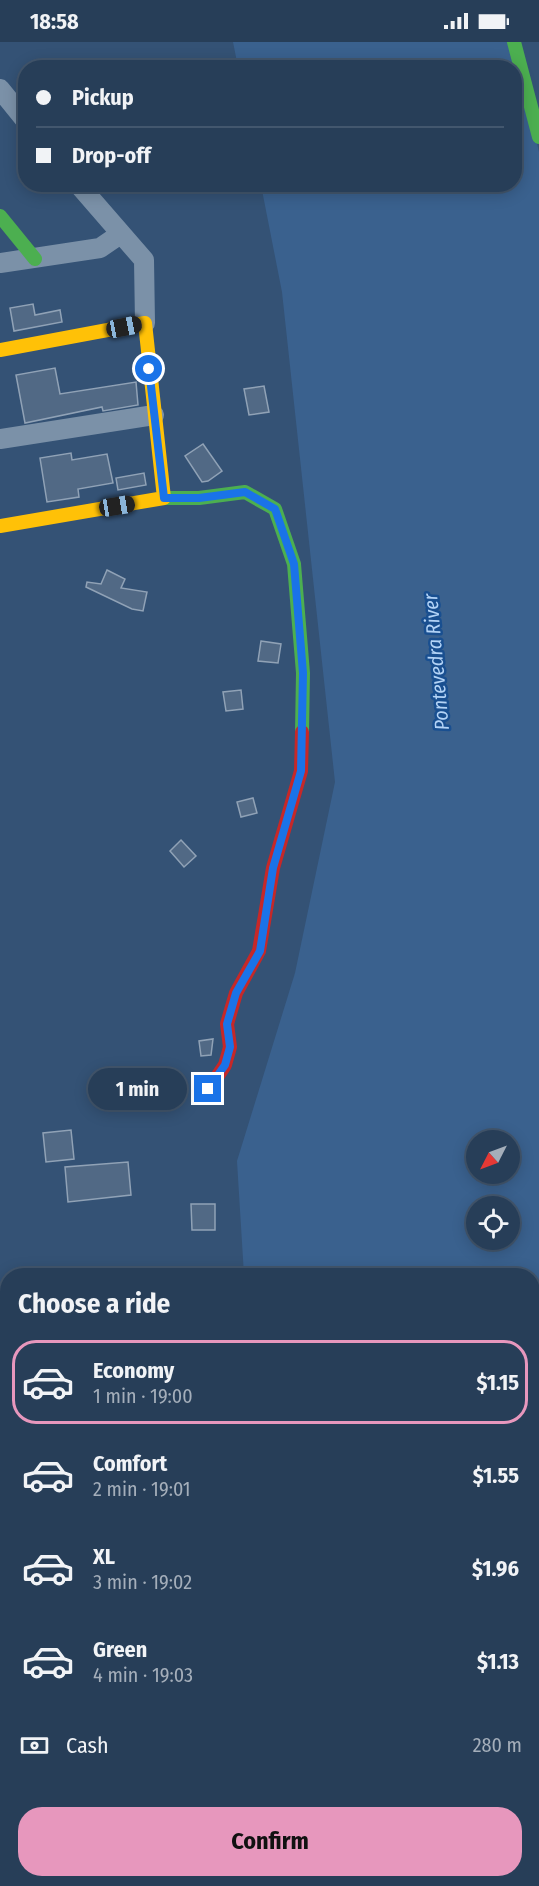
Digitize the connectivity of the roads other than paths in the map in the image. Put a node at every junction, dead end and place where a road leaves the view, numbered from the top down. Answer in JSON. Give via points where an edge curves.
{"nodes":[{"id":1,"x":514,"y":42,"type":"edge"},
{"id":2,"x":519,"y":60,"type":"edge"},
{"id":3,"x":522,"y":72,"type":"edge"},
{"id":4,"x":0,"y":88,"type":"edge"},
{"id":5,"x":18,"y":111,"type":"edge"},
{"id":6,"x":539,"y":136,"type":"edge"},
{"id":7,"x":84,"y":192,"type":"edge"},
{"id":8,"x":0,"y":216,"type":"edge"},
{"id":9,"x":119,"y":235,"type":"junction"},
{"id":10,"x":35,"y":259,"type":"junction"},
{"id":11,"x":0,"y":263,"type":"edge"},
{"id":12,"x":145,"y":323,"type":"junction"},
{"id":13,"x":0,"y":350,"type":"edge"},
{"id":14,"x":154,"y":415,"type":"junction"},
{"id":15,"x":0,"y":439,"type":"edge"},
{"id":16,"x":164,"y":498,"type":"junction"},
{"id":17,"x":0,"y":526,"type":"edge"},
{"id":18,"x":208,"y":1089,"type":"dead end"}],
"edges":[{"from":1,"to":2,"type":"street"},
{"from":3,"to":6,"type":"street"},
{"from":4,"to":5,"type":"street"},
{"from":7,"to":9,"type":"street"},
{"from":8,"to":10,"type":"street"},
{"from":9,"to":10,"type":"street","via":[[100,248]]},
{"from":9,"to":12,"type":"street","via":[[144,260]]},
{"from":10,"to":11,"type":"street"},
{"from":12,"to":13,"type":"street"},
{"from":12,"to":14,"type":"street"},
{"from":14,"to":15,"type":"street"},
{"from":14,"to":16,"type":"street"},
{"from":16,"to":17,"type":"street"},
{"from":16,"to":18,"type":"street","via":[[245,492],[275,509],[294,564],[301,651],[301,771],[273,868],[260,951],[236,993],[227,1024],[230,1047],[225,1065]]}]}
